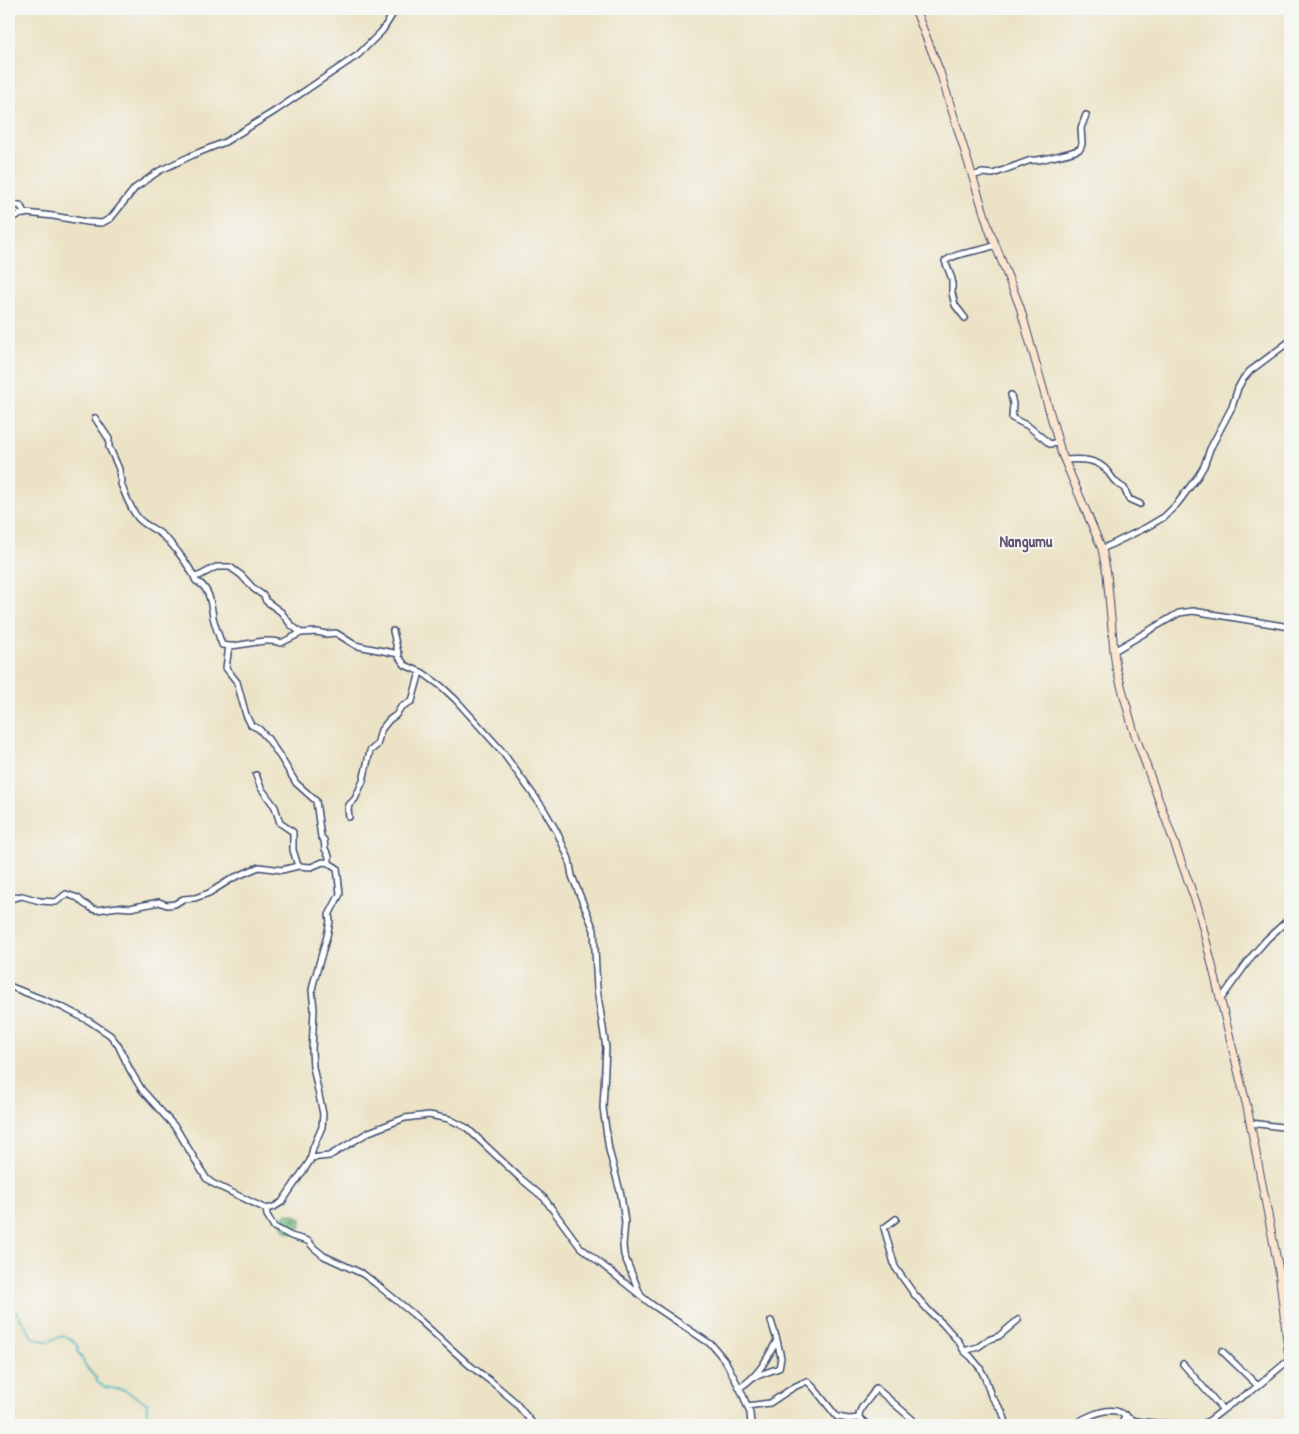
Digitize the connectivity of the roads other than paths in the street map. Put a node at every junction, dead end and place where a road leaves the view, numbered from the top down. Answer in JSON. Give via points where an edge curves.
{"nodes":[{"id":1,"x":396,"y":9,"type":"edge"},
{"id":2,"x":915,"y":9,"type":"edge"},
{"id":3,"x":1086,"y":116,"type":"dead end"},
{"id":4,"x":972,"y":176,"type":"junction"},
{"id":5,"x":9,"y":206,"type":"edge"},
{"id":6,"x":25,"y":214,"type":"junction"},
{"id":7,"x":9,"y":218,"type":"edge"},
{"id":8,"x":995,"y":245,"type":"junction"},
{"id":9,"x":965,"y":318,"type":"dead end"},
{"id":10,"x":1290,"y":341,"type":"edge"},
{"id":11,"x":1011,"y":395,"type":"dead end"},
{"id":12,"x":95,"y":418,"type":"dead end"},
{"id":13,"x":1058,"y":442,"type":"junction"},
{"id":14,"x":1064,"y":460,"type":"junction"},
{"id":15,"x":1140,"y":504,"type":"dead end"},
{"id":16,"x":1102,"y":549,"type":"junction"},
{"id":17,"x":194,"y":576,"type":"junction"},
{"id":18,"x":1290,"y":627,"type":"edge"},
{"id":19,"x":393,"y":631,"type":"dead end"},
{"id":20,"x":301,"y":633,"type":"junction"},
{"id":21,"x":229,"y":646,"type":"junction"},
{"id":22,"x":1114,"y":651,"type":"junction"},
{"id":23,"x":399,"y":654,"type":"junction"},
{"id":24,"x":420,"y":672,"type":"junction"},
{"id":25,"x":256,"y":775,"type":"dead end"},
{"id":26,"x":349,"y":817,"type":"dead end"},
{"id":27,"x":329,"y":863,"type":"junction"},
{"id":28,"x":298,"y":866,"type":"junction"},
{"id":29,"x":9,"y":899,"type":"edge"},
{"id":30,"x":1290,"y":918,"type":"edge"},
{"id":31,"x":9,"y":986,"type":"edge"},
{"id":32,"x":1221,"y":999,"type":"junction"},
{"id":33,"x":1251,"y":1123,"type":"junction"},
{"id":34,"x":1290,"y":1128,"type":"edge"},
{"id":35,"x":311,"y":1158,"type":"junction"},
{"id":36,"x":266,"y":1208,"type":"junction"},
{"id":37,"x":896,"y":1219,"type":"dead end"},
{"id":38,"x":641,"y":1296,"type":"junction"},
{"id":39,"x":1018,"y":1320,"type":"dead end"},
{"id":40,"x":771,"y":1321,"type":"dead end"},
{"id":41,"x":776,"y":1340,"type":"junction"},
{"id":42,"x":964,"y":1351,"type":"junction"},
{"id":43,"x":1222,"y":1351,"type":"dead end"},
{"id":44,"x":1290,"y":1363,"type":"edge"},
{"id":45,"x":1183,"y":1364,"type":"dead end"},
{"id":46,"x":754,"y":1377,"type":"junction"},
{"id":47,"x":1257,"y":1385,"type":"junction"},
{"id":48,"x":739,"y":1388,"type":"junction"},
{"id":49,"x":747,"y":1406,"type":"junction"},
{"id":50,"x":1223,"y":1410,"type":"junction"},
{"id":51,"x":1126,"y":1415,"type":"junction"},
{"id":52,"x":858,"y":1418,"type":"junction"},
{"id":53,"x":534,"y":1425,"type":"edge"},
{"id":54,"x":751,"y":1425,"type":"edge"},
{"id":55,"x":868,"y":1425,"type":"edge"},
{"id":56,"x":911,"y":1425,"type":"edge"},
{"id":57,"x":1007,"y":1425,"type":"edge"},
{"id":58,"x":1072,"y":1425,"type":"edge"},
{"id":59,"x":1123,"y":1425,"type":"edge"},
{"id":60,"x":1201,"y":1425,"type":"edge"}],
"edges":[{"from":1,"to":6,"type":"street","via":[[382,31],[358,56],[225,142],[158,171],[135,188],[102,223]]},
{"from":2,"to":4,"type":"street","via":[[940,72]]},
{"from":3,"to":4,"type":"street","via":[[1081,128],[1080,149],[1062,156],[1031,160],[993,174]]},
{"from":4,"to":8,"type":"street"},
{"from":5,"to":6,"type":"street","via":[[20,206]]},
{"from":6,"to":7,"type":"street"},
{"from":8,"to":9,"type":"street","via":[[952,256],[945,261],[952,279],[955,305]]},
{"from":8,"to":13,"type":"street","via":[[1020,307]]},
{"from":10,"to":16,"type":"street","via":[[1243,379],[1204,466],[1177,504],[1147,528]]},
{"from":11,"to":13,"type":"street","via":[[1012,418],[1050,444]]},
{"from":12,"to":17,"type":"street","via":[[109,439],[121,484],[133,511],[148,527],[160,532]]},
{"from":13,"to":14,"type":"street"},
{"from":14,"to":15,"type":"street","via":[[1096,462],[1124,488],[1129,499]]},
{"from":14,"to":16,"type":"street"},
{"from":16,"to":22,"type":"street"},
{"from":17,"to":20,"type":"street","via":[[216,567],[230,567]]},
{"from":17,"to":21,"type":"street","via":[[208,594],[222,644]]},
{"from":18,"to":22,"type":"street","via":[[1185,611]]},
{"from":19,"to":23,"type":"street"},
{"from":20,"to":21,"type":"street","via":[[281,643],[266,641]]},
{"from":20,"to":23,"type":"street","via":[[336,633],[362,647]]},
{"from":21,"to":27,"type":"street","via":[[226,668],[237,682],[246,716],[268,739],[296,783],[316,801]]},
{"from":22,"to":32,"type":"street","via":[[1133,729],[1198,908]]},
{"from":23,"to":24,"type":"street","via":[[405,665]]},
{"from":24,"to":26,"type":"street","via":[[412,701],[389,720],[381,730],[377,745],[370,751],[362,781],[348,809]]},
{"from":24,"to":38,"type":"street","via":[[456,700],[501,750],[543,808],[569,860],[591,922],[606,1048],[604,1115],[625,1222],[624,1255]]},
{"from":25,"to":28,"type":"street","via":[[262,791],[275,807],[280,823],[292,832]]},
{"from":27,"to":28,"type":"street"},
{"from":27,"to":35,"type":"street","via":[[337,868],[340,894],[329,915],[326,941],[312,990],[313,1067],[323,1121]]},
{"from":28,"to":29,"type":"street","via":[[282,870],[260,867],[209,893],[167,905],[159,902],[97,910],[66,894],[56,902],[22,896]]},
{"from":30,"to":32,"type":"street","via":[[1252,956]]},
{"from":31,"to":36,"type":"street","via":[[62,1007],[110,1035],[142,1090],[176,1128],[206,1178]]},
{"from":32,"to":33,"type":"street"},
{"from":33,"to":34,"type":"street"},
{"from":33,"to":44,"type":"street","via":[[1279,1271]]},
{"from":35,"to":36,"type":"street","via":[[282,1202]]},
{"from":35,"to":38,"type":"street","via":[[329,1156],[369,1132],[405,1118],[429,1115],[449,1119],[468,1128],[544,1198],[580,1246]]},
{"from":36,"to":53,"type":"street","via":[[274,1227],[308,1241],[324,1256],[375,1283],[514,1401]]},
{"from":37,"to":42,"type":"street","via":[[884,1228],[895,1267]]},
{"from":38,"to":48,"type":"street","via":[[712,1345],[726,1362]]},
{"from":39,"to":42,"type":"street","via":[[999,1336]]},
{"from":40,"to":41,"type":"street"},
{"from":41,"to":46,"type":"street","via":[[766,1362]]},
{"from":41,"to":46,"type":"street","via":[[781,1358],[779,1368]]},
{"from":42,"to":57,"type":"street","via":[[980,1368]]},
{"from":43,"to":47,"type":"street"},
{"from":44,"to":47,"type":"street"},
{"from":45,"to":50,"type":"street"},
{"from":46,"to":48,"type":"street"},
{"from":47,"to":50,"type":"street"},
{"from":48,"to":49,"type":"street"},
{"from":49,"to":52,"type":"street","via":[[770,1403],[807,1381],[837,1417]]},
{"from":49,"to":54,"type":"street"},
{"from":50,"to":60,"type":"street"},
{"from":51,"to":58,"type":"street","via":[[1113,1411],[1097,1413]]},
{"from":51,"to":59,"type":"street"},
{"from":51,"to":60,"type":"street","via":[[1134,1421]]},
{"from":52,"to":55,"type":"street"},
{"from":52,"to":56,"type":"street","via":[[858,1412],[876,1388],[912,1419]]}]}
